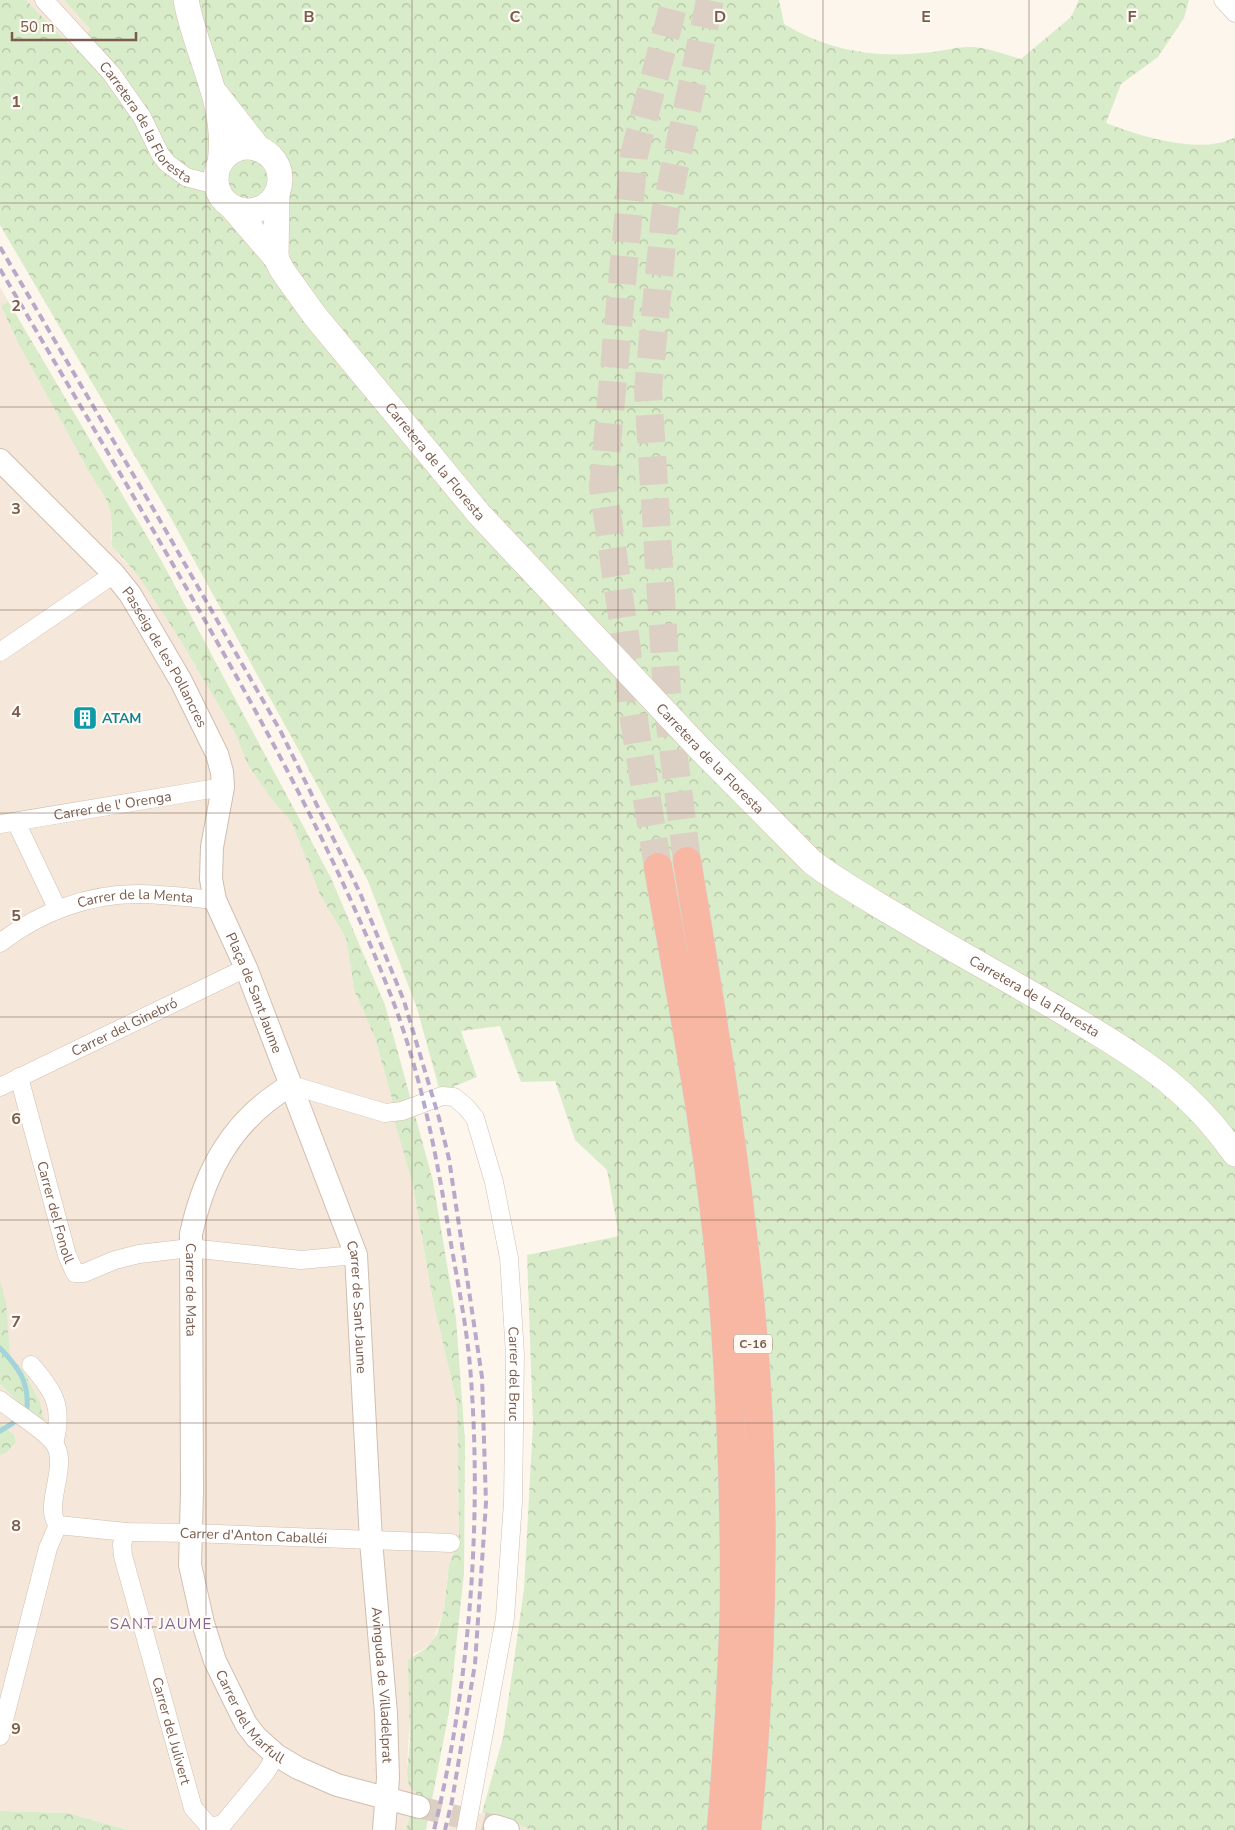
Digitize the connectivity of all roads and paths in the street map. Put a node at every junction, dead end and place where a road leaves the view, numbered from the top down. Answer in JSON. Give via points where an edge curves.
{"nodes":[{"id":1,"x":44,"y":0,"type":"edge"},
{"id":2,"x":186,"y":0,"type":"edge"},
{"id":3,"x":1223,"y":0,"type":"edge"},
{"id":4,"x":1235,"y":12,"type":"edge"},
{"id":5,"x":216,"y":94,"type":"junction"},
{"id":6,"x":259,"y":149,"type":"junction"},
{"id":7,"x":218,"y":174,"type":"junction"},
{"id":8,"x":277,"y":195,"type":"junction"},
{"id":9,"x":232,"y":207,"type":"junction"},
{"id":10,"x":276,"y":258,"type":"junction"},
{"id":11,"x":0,"y":460,"type":"edge"},
{"id":12,"x":114,"y":574,"type":"junction"},
{"id":13,"x":0,"y":652,"type":"edge"},
{"id":14,"x":223,"y":787,"type":"junction"},
{"id":15,"x":8,"y":823,"type":"edge"},
{"id":16,"x":687,"y":861,"type":"tunnel mouth"},
{"id":17,"x":658,"y":867,"type":"tunnel mouth"},
{"id":18,"x":215,"y":900,"type":"junction"},
{"id":19,"x":57,"y":908,"type":"junction"},
{"id":20,"x":0,"y":943,"type":"edge"},
{"id":21,"x":246,"y":968,"type":"junction"},
{"id":22,"x":19,"y":1077,"type":"junction"},
{"id":23,"x":291,"y":1085,"type":"junction"},
{"id":24,"x":0,"y":1086,"type":"edge"},
{"id":25,"x":1235,"y":1154,"type":"edge"},
{"id":26,"x":190,"y":1248,"type":"junction"},
{"id":27,"x":356,"y":1255,"type":"junction"},
{"id":28,"x":31,"y":1365,"type":"dead end"},
{"id":29,"x":0,"y":1400,"type":"edge"},
{"id":30,"x":54,"y":1443,"type":"junction"},
{"id":31,"x":58,"y":1525,"type":"junction"},
{"id":32,"x":126,"y":1532,"type":"junction"},
{"id":33,"x":192,"y":1533,"type":"junction"},
{"id":34,"x":371,"y":1541,"type":"junction"},
{"id":35,"x":451,"y":1543,"type":"dead end"},
{"id":36,"x":0,"y":1736,"type":"edge"},
{"id":37,"x":276,"y":1755,"type":"junction"},
{"id":38,"x":387,"y":1799,"type":"junction"},
{"id":39,"x":419,"y":1807,"type":"tunnel mouth"},
{"id":40,"x":384,"y":1830,"type":"edge"},
{"id":41,"x":466,"y":1830,"type":"edge"},
{"id":42,"x":721,"y":1830,"type":"edge"},
{"id":43,"x":746,"y":1830,"type":"edge"}],
"edges":[{"from":1,"to":7,"type":"street","name":"Carretera de la Floresta","via":[[111,73],[142,117],[167,163],[186,177]]},
{"from":2,"to":5,"type":"main road","via":[[196,42]]},
{"from":3,"to":4,"type":"street"},
{"from":5,"to":6,"type":"main road"},
{"from":5,"to":7,"type":"main road","via":[[222,144]]},
{"from":6,"to":7,"type":"main road","via":[[246,147],[235,150]]},
{"from":6,"to":8,"type":"main road","via":[[274,159],[279,168],[281,179]]},
{"from":7,"to":9,"type":"main road","via":[[220,195]]},
{"from":8,"to":9,"type":"main road","via":[[258,210],[247,212]]},
{"from":8,"to":10,"type":"main road"},
{"from":9,"to":10,"type":"main road","name":"Carretera de la Floresta"},
{"from":10,"to":25,"type":"main road","name":"Carretera de la Floresta","via":[[315,316],[479,514],[812,862],[891,913],[1130,1052],[1187,1096],[1211,1121]]},
{"from":11,"to":12,"type":"street","name":"Passeig de les Pollancres"},
{"from":12,"to":13,"type":"street"},
{"from":12,"to":14,"type":"street","name":"Passeig de les Pollancres","via":[[130,594],[181,681],[217,754]]},
{"from":14,"to":15,"type":"street","name":"Carrer de l' Orenga"},
{"from":14,"to":18,"type":"street","name":"Passeig de les Pollancres","via":[[212,847],[211,879]]},
{"from":15,"to":19,"type":"street"},
{"from":16,"to":43,"type":"highway","number":"C-16","via":[[732,1143],[756,1382],[761,1582]]},
{"from":17,"to":42,"type":"highway","number":"C-16","via":[[696,1080],[724,1308],[734,1509],[734,1588]]},
{"from":18,"to":19,"type":"street","name":"Carrer de la Menta","via":[[138,894],[85,900]]},
{"from":18,"to":21,"type":"street","name":"Plaça de Sant Jaume"},
{"from":19,"to":20,"type":"street","name":"Carrer de la Menta"},
{"from":21,"to":22,"type":"street","name":"Carrer del Ginebró"},
{"from":21,"to":23,"type":"street","name":"Plaça de Sant Jaume"},
{"from":22,"to":24,"type":"street","name":"Carrer del Ginebró"},
{"from":22,"to":26,"type":"street","name":"Carrer del Fonoll","via":[[73,1271],[79,1274],[124,1257]]},
{"from":23,"to":26,"type":"street","name":"Carrer de Mata","via":[[267,1099],[224,1148],[208,1177],[197,1208]]},
{"from":23,"to":27,"type":"street","name":"Carrer de Sant Jaume"},
{"from":23,"to":41,"type":"street","name":"Carrer del Bruc","via":[[385,1113],[402,1111],[442,1096],[454,1097],[475,1118],[494,1182],[509,1258],[515,1355],[513,1502],[505,1618]]},
{"from":26,"to":27,"type":"street","name":"Carrer del Fonoll","via":[[301,1260]]},
{"from":26,"to":33,"type":"street","name":"Carrer de Mata"},
{"from":27,"to":34,"type":"street","name":"Carrer de Sant Jaume"},
{"from":28,"to":30,"type":"street","via":[[55,1395],[58,1418]]},
{"from":29,"to":30,"type":"street"},
{"from":30,"to":31,"type":"street","via":[[59,1462],[53,1517]]},
{"from":31,"to":32,"type":"street","name":"Carrer d'Anton Caballéi"},
{"from":31,"to":36,"type":"street","via":[[48,1548]]},
{"from":32,"to":33,"type":"street","name":"Carrer d'Anton Caballéi"},
{"from":32,"to":37,"type":"street","name":"Carrer del Julivert","via":[[123,1556],[193,1808],[200,1818],[210,1827],[223,1824]]},
{"from":33,"to":34,"type":"street","name":"Carrer d'Anton Caballéi"},
{"from":33,"to":37,"type":"street","name":"Carrer del Marfull","via":[[190,1565],[193,1582],[215,1661],[246,1724]]},
{"from":34,"to":35,"type":"street","name":"Carrer d'Anton Caballéi"},
{"from":34,"to":38,"type":"street","name":"Avinguda de Villadelprat","via":[[386,1713]]},
{"from":37,"to":38,"type":"street","name":"Carrer del Marfull","via":[[329,1782]]},
{"from":38,"to":39,"type":"street","name":"Carrer del Marfull"},
{"from":38,"to":40,"type":"street","name":"Avinguda de Villadelprat"}]}
